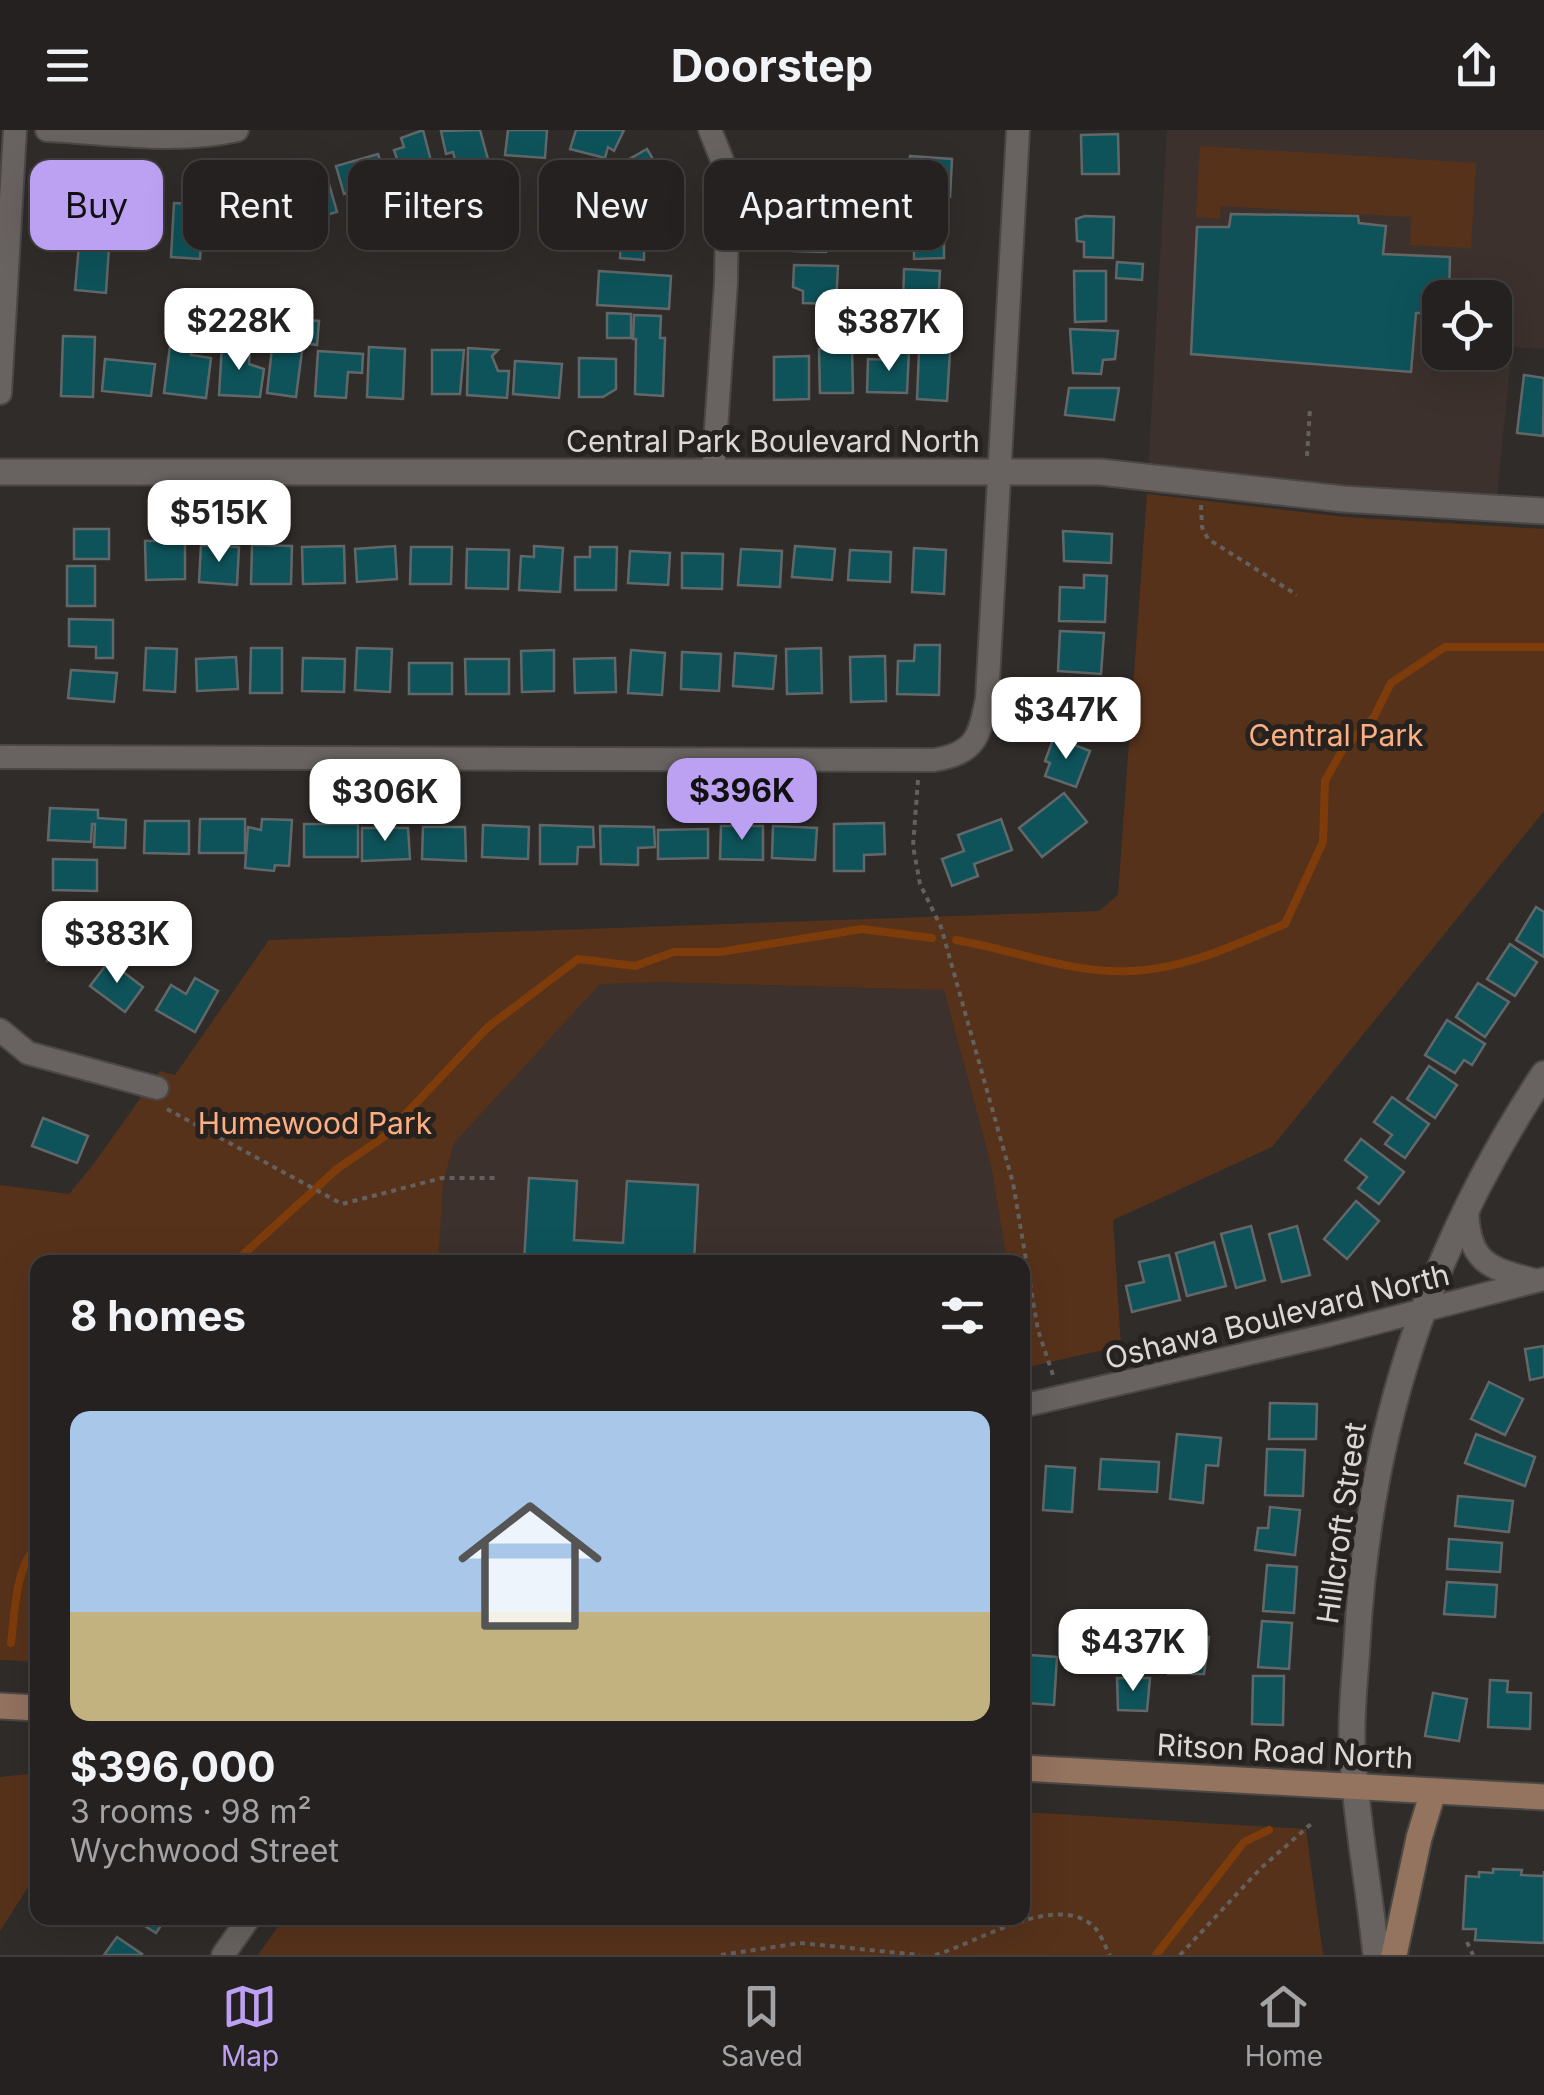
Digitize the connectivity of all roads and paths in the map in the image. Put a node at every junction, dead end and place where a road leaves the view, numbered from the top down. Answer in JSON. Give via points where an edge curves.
{"nodes":[{"id":1,"x":15,"y":130,"type":"edge"},
{"id":2,"x":47,"y":130,"type":"edge"},
{"id":3,"x":237,"y":130,"type":"edge"},
{"id":4,"x":710,"y":130,"type":"edge"},
{"id":5,"x":1018,"y":130,"type":"edge"},
{"id":6,"x":0,"y":393,"type":"edge"},
{"id":7,"x":1310,"y":409,"type":"dead end"},
{"id":8,"x":1307,"y":456,"type":"dead end"},
{"id":9,"x":0,"y":472,"type":"edge"},
{"id":10,"x":713,"y":472,"type":"junction"},
{"id":11,"x":999,"y":474,"type":"junction"},
{"id":12,"x":1200,"y":481,"type":"junction"},
{"id":13,"x":1544,"y":511,"type":"edge"},
{"id":14,"x":1297,"y":594,"type":"dead end"},
{"id":15,"x":0,"y":758,"type":"edge"},
{"id":16,"x":920,"y":760,"type":"junction"},
{"id":17,"x":0,"y":1030,"type":"edge"},
{"id":18,"x":1544,"y":1074,"type":"edge"},
{"id":19,"x":156,"y":1088,"type":"joint"},
{"id":20,"x":499,"y":1178,"type":"dead end"},
{"id":21,"x":1466,"y":1204,"type":"junction"},
{"id":22,"x":1025,"y":1255,"type":"edge"},
{"id":23,"x":1541,"y":1280,"type":"edge"},
{"id":24,"x":1030,"y":1283,"type":"edge"},
{"id":25,"x":1422,"y":1312,"type":"junction"},
{"id":26,"x":1061,"y":1399,"type":"junction"},
{"id":27,"x":1030,"y":1405,"type":"edge"},
{"id":28,"x":0,"y":1706,"type":"edge"},
{"id":29,"x":30,"y":1708,"type":"edge"},
{"id":30,"x":1030,"y":1768,"type":"edge"},
{"id":31,"x":1356,"y":1787,"type":"junction"},
{"id":32,"x":1433,"y":1792,"type":"junction"},
{"id":33,"x":1544,"y":1797,"type":"edge"},
{"id":34,"x":1311,"y":1824,"type":"dead end"},
{"id":35,"x":1030,"y":1919,"type":"edge"},
{"id":36,"x":245,"y":1925,"type":"edge"},
{"id":37,"x":1010,"y":1925,"type":"edge"},
{"id":38,"x":1467,"y":1942,"type":"dead end"},
{"id":39,"x":223,"y":1955,"type":"edge"},
{"id":40,"x":721,"y":1955,"type":"edge"},
{"id":41,"x":920,"y":1955,"type":"edge"},
{"id":42,"x":935,"y":1955,"type":"edge"},
{"id":43,"x":1110,"y":1955,"type":"edge"},
{"id":44,"x":1180,"y":1955,"type":"edge"},
{"id":45,"x":1376,"y":1955,"type":"edge"},
{"id":46,"x":1394,"y":1955,"type":"edge"},
{"id":47,"x":1473,"y":1955,"type":"edge"}],
"edges":[{"from":1,"to":6,"type":"street"},
{"from":2,"to":3,"type":"street","via":[[180,136]]},
{"from":4,"to":10,"type":"street","via":[[722,160],[728,212]]},
{"from":5,"to":11,"type":"street"},
{"from":7,"to":8,"type":"path"},
{"from":9,"to":10,"type":"street","name":"Central Park Boulevard North"},
{"from":10,"to":11,"type":"street","name":"Central Park Boulevard North"},
{"from":11,"to":12,"type":"street","name":"Central Park Boulevard North","via":[[1100,472]]},
{"from":11,"to":16,"type":"street","via":[[980,731],[956,756]]},
{"from":12,"to":13,"type":"street","name":"Central Park Boulevard North","via":[[1343,499]]},
{"from":12,"to":14,"type":"path","via":[[1208,539]]},
{"from":15,"to":16,"type":"street"},
{"from":16,"to":22,"type":"path","via":[[913,846],[920,884],[941,928],[1013,1183]]},
{"from":17,"to":19,"type":"street","via":[[28,1052]]},
{"from":18,"to":21,"type":"street","name":"Hillcroft Street"},
{"from":19,"to":20,"type":"path","via":[[161,1106],[342,1204],[442,1178]]},
{"from":21,"to":23,"type":"street","via":[[1467,1233],[1482,1260]]},
{"from":21,"to":25,"type":"street","name":"Hillcroft Street"},
{"from":23,"to":25,"type":"street","name":"Oshawa Boulevard North"},
{"from":24,"to":26,"type":"path"},
{"from":25,"to":26,"type":"street","name":"Oshawa Boulevard North"},
{"from":25,"to":31,"type":"street","name":"Hillcroft Street","via":[[1386,1430],[1364,1545],[1352,1721]]},
{"from":26,"to":27,"type":"street","name":"Oshawa Boulevard North"},
{"from":28,"to":29,"type":"main road"},
{"from":30,"to":31,"type":"main road","name":"Ritson Road North"},
{"from":31,"to":32,"type":"main road","name":"Ritson Road North"},
{"from":31,"to":45,"type":"street","name":"Hillcroft Street"},
{"from":32,"to":33,"type":"main road","name":"Ritson Road North"},
{"from":32,"to":46,"type":"main road"},
{"from":34,"to":44,"type":"path"},
{"from":35,"to":43,"type":"path","via":[[1076,1915],[1096,1928]]},
{"from":36,"to":39,"type":"street"},
{"from":37,"to":42,"type":"path"},
{"from":38,"to":47,"type":"path"},
{"from":40,"to":41,"type":"path","via":[[800,1942]]}]}
